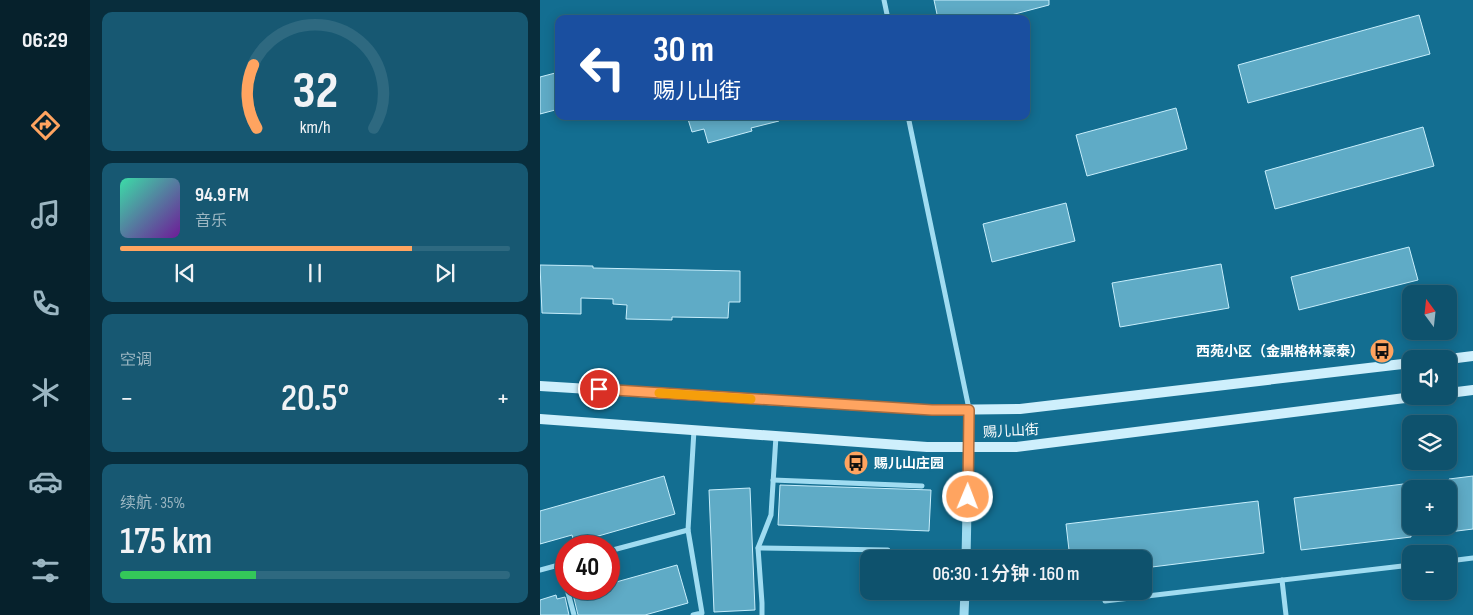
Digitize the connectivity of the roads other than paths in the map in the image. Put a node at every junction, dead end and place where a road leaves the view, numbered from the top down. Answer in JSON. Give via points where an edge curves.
{"nodes":[{"id":1,"x":884,"y":0,"type":"edge"},
{"id":2,"x":887,"y":15,"type":"edge"},
{"id":3,"x":909,"y":120,"type":"edge"},
{"id":4,"x":1473,"y":356,"type":"edge"},
{"id":5,"x":1457,"y":358,"type":"edge"},
{"id":6,"x":1402,"y":364,"type":"edge"},
{"id":7,"x":540,"y":386,"type":"edge"},
{"id":8,"x":1473,"y":390,"type":"edge"},
{"id":9,"x":1457,"y":392,"type":"edge"},
{"id":10,"x":1402,"y":398,"type":"edge"},
{"id":11,"x":969,"y":410,"type":"junction"},
{"id":12,"x":540,"y":419,"type":"edge"},
{"id":13,"x":694,"y":430,"type":"junction"},
{"id":14,"x":776,"y":436,"type":"junction"},
{"id":15,"x":969,"y":447,"type":"junction"},
{"id":16,"x":773,"y":480,"type":"junction"},
{"id":17,"x":922,"y":486,"type":"dead end"},
{"id":18,"x":688,"y":530,"type":"junction"},
{"id":19,"x":620,"y":548,"type":"edge"},
{"id":20,"x":758,"y":548,"type":"junction"},
{"id":21,"x":888,"y":550,"type":"dead end"},
{"id":22,"x":966,"y":550,"type":"edge"},
{"id":23,"x":1473,"y":558,"type":"edge"},
{"id":24,"x":1457,"y":560,"type":"edge"},
{"id":25,"x":555,"y":566,"type":"edge"},
{"id":26,"x":1402,"y":566,"type":"edge"},
{"id":27,"x":540,"y":570,"type":"edge"},
{"id":28,"x":1282,"y":580,"type":"junction"},
{"id":29,"x":570,"y":600,"type":"edge"},
{"id":30,"x":965,"y":600,"type":"edge"},
{"id":31,"x":1105,"y":601,"type":"dead end"},
{"id":32,"x":574,"y":615,"type":"edge"},
{"id":33,"x":693,"y":615,"type":"edge"},
{"id":34,"x":762,"y":615,"type":"edge"},
{"id":35,"x":964,"y":615,"type":"edge"},
{"id":36,"x":1286,"y":615,"type":"edge"}],
"edges":[{"from":1,"to":2,"type":"street"},
{"from":3,"to":11,"type":"street"},
{"from":4,"to":5,"type":"main road"},
{"from":6,"to":11,"type":"main road","name":"赐儿山街","via":[[1020,409]]},
{"from":7,"to":11,"type":"main road","name":"赐儿山街"},
{"from":8,"to":9,"type":"main road"},
{"from":10,"to":15,"type":"main road","name":"赐儿山街","via":[[1016,446]]},
{"from":11,"to":15,"type":"street"},
{"from":12,"to":13,"type":"main road","name":"赐儿山街"},
{"from":13,"to":14,"type":"main road","name":"赐儿山街"},
{"from":13,"to":18,"type":"street"},
{"from":14,"to":15,"type":"main road","name":"赐儿山街"},
{"from":14,"to":16,"type":"street"},
{"from":15,"to":22,"type":"street"},
{"from":16,"to":17,"type":"street"},
{"from":16,"to":20,"type":"street","via":[[770,514]]},
{"from":18,"to":19,"type":"street"},
{"from":18,"to":33,"type":"street","via":[[702,613]]},
{"from":20,"to":21,"type":"street"},
{"from":20,"to":34,"type":"street"},
{"from":23,"to":24,"type":"street"},
{"from":25,"to":27,"type":"street"},
{"from":26,"to":28,"type":"street"},
{"from":28,"to":31,"type":"street"},
{"from":28,"to":36,"type":"street"},
{"from":29,"to":32,"type":"street"},
{"from":30,"to":35,"type":"street"}]}
